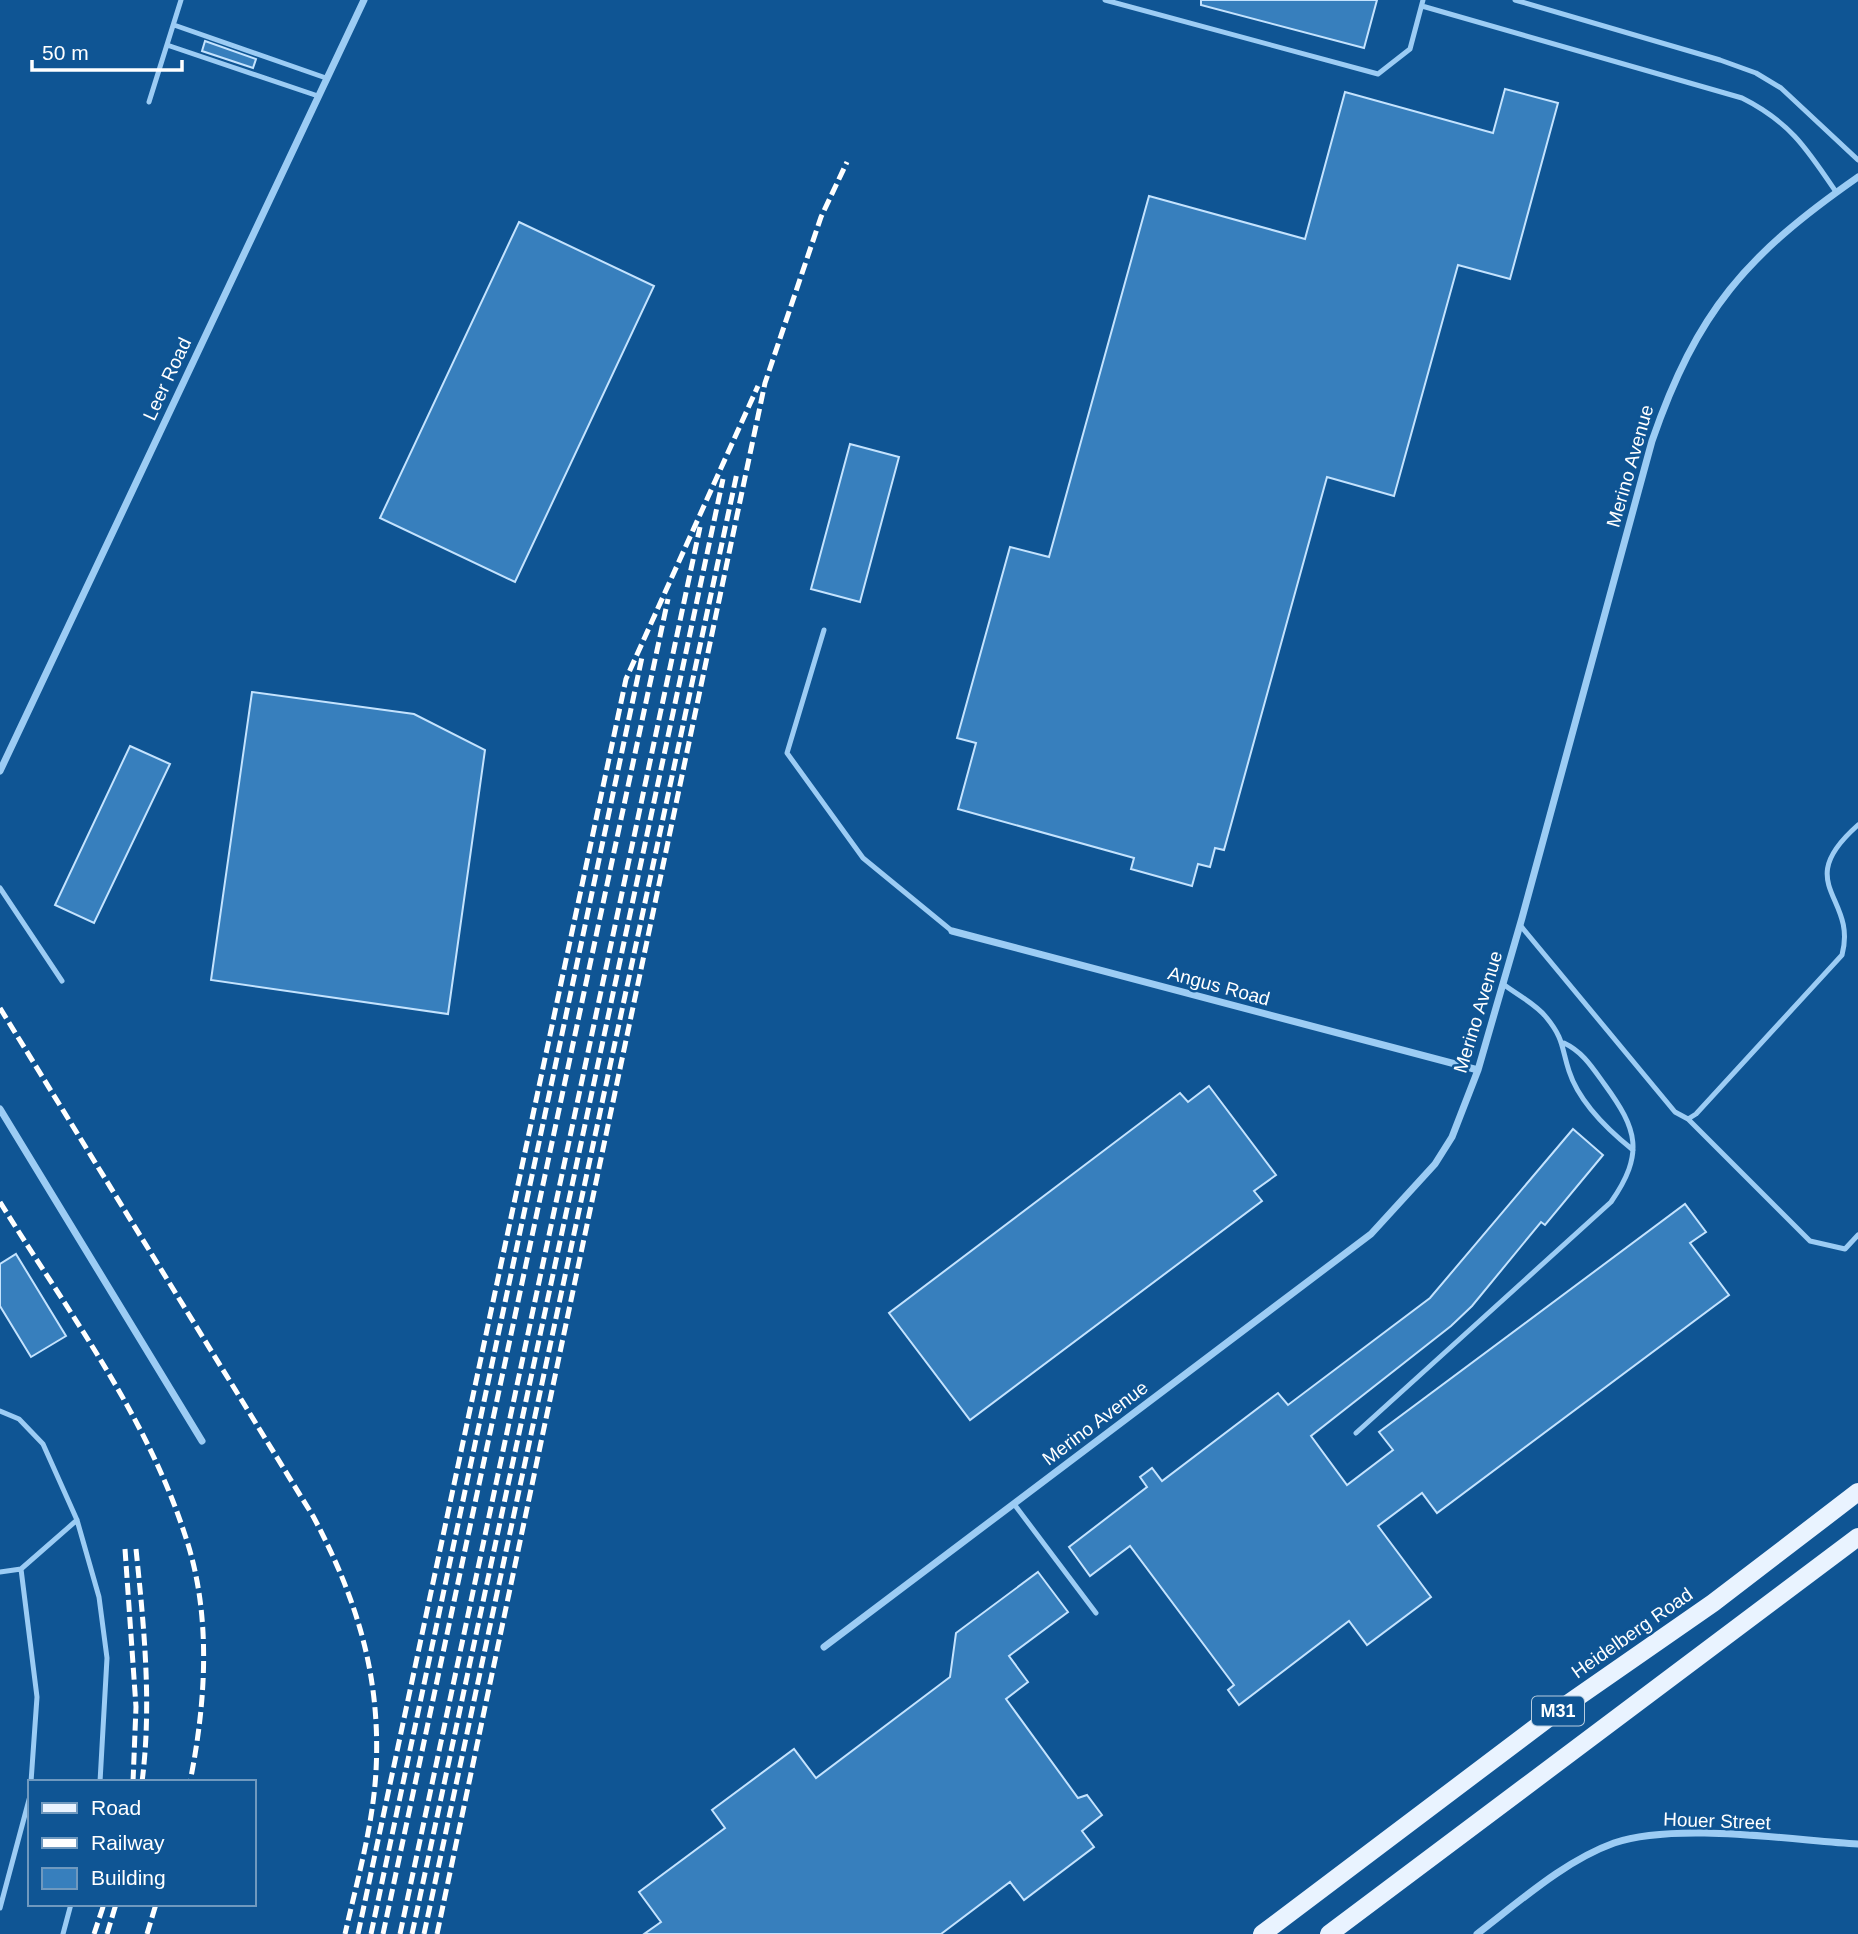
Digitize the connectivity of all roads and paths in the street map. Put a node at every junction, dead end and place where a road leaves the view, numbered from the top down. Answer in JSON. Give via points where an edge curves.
{"nodes":[{"id":1,"x":181,"y":0,"type":"edge"},
{"id":2,"x":363,"y":0,"type":"edge"},
{"id":3,"x":1105,"y":0,"type":"edge"},
{"id":4,"x":1515,"y":0,"type":"edge"},
{"id":5,"x":1422,"y":3,"type":"edge"},
{"id":6,"x":174,"y":25,"type":"junction"},
{"id":7,"x":167,"y":45,"type":"junction"},
{"id":8,"x":326,"y":78,"type":"junction"},
{"id":9,"x":318,"y":96,"type":"junction"},
{"id":10,"x":149,"y":102,"type":"dead end"},
{"id":11,"x":1858,"y":160,"type":"edge"},
{"id":12,"x":1858,"y":177,"type":"edge"},
{"id":13,"x":1836,"y":192,"type":"junction"},
{"id":14,"x":824,"y":630,"type":"dead end"},
{"id":15,"x":0,"y":771,"type":"edge"},
{"id":16,"x":1858,"y":825,"type":"edge"},
{"id":17,"x":0,"y":888,"type":"edge"},
{"id":18,"x":1520,"y":925,"type":"junction"},
{"id":19,"x":952,"y":931,"type":"joint"},
{"id":20,"x":62,"y":981,"type":"dead end"},
{"id":21,"x":1503,"y":984,"type":"junction"},
{"id":22,"x":1564,"y":1043,"type":"junction"},
{"id":23,"x":1478,"y":1070,"type":"junction"},
{"id":24,"x":0,"y":1109,"type":"edge"},
{"id":25,"x":1688,"y":1119,"type":"junction"},
{"id":26,"x":1633,"y":1150,"type":"junction"},
{"id":27,"x":1858,"y":1235,"type":"edge"},
{"id":28,"x":0,"y":1412,"type":"edge"},
{"id":29,"x":1356,"y":1433,"type":"dead end"},
{"id":30,"x":202,"y":1441,"type":"dead end"},
{"id":31,"x":1858,"y":1492,"type":"edge"},
{"id":32,"x":1014,"y":1504,"type":"junction"},
{"id":33,"x":76,"y":1520,"type":"junction"},
{"id":34,"x":1858,"y":1537,"type":"edge"},
{"id":35,"x":21,"y":1569,"type":"junction"},
{"id":36,"x":0,"y":1572,"type":"edge"},
{"id":37,"x":1096,"y":1613,"type":"dead end"},
{"id":38,"x":824,"y":1647,"type":"dead end"},
{"id":39,"x":31,"y":1780,"type":"edge"},
{"id":40,"x":100,"y":1780,"type":"edge"},
{"id":41,"x":28,"y":1803,"type":"edge"},
{"id":42,"x":1858,"y":1844,"type":"edge"},
{"id":43,"x":70,"y":1906,"type":"edge"},
{"id":44,"x":0,"y":1908,"type":"edge"},
{"id":45,"x":63,"y":1934,"type":"edge"},
{"id":46,"x":1262,"y":1934,"type":"edge"},
{"id":47,"x":1329,"y":1934,"type":"edge"},
{"id":48,"x":1477,"y":1934,"type":"edge"}],
"edges":[{"from":1,"to":6,"type":"lane"},
{"from":2,"to":8,"type":"street","name":"Leer Road"},
{"from":3,"to":5,"type":"lane","via":[[1378,74],[1410,49]]},
{"from":4,"to":11,"type":"lane","via":[[1756,73],[1781,88]]},
{"from":5,"to":13,"type":"lane","via":[[1742,98],[1772,113],[1796,136]]},
{"from":6,"to":7,"type":"lane"},
{"from":6,"to":8,"type":"lane"},
{"from":7,"to":9,"type":"lane"},
{"from":7,"to":10,"type":"lane"},
{"from":8,"to":9,"type":"street","name":"Leer Road"},
{"from":9,"to":15,"type":"street","name":"Leer Road"},
{"from":12,"to":13,"type":"street","name":"Merino Avenue"},
{"from":13,"to":18,"type":"street","name":"Merino Avenue","via":[[1799,218],[1732,284],[1704,323],[1669,391]]},
{"from":14,"to":19,"type":"lane","via":[[787,753],[863,858]]},
{"from":16,"to":25,"type":"lane","via":[[1836,844],[1828,862],[1830,888],[1847,939],[1842,955]]},
{"from":17,"to":20,"type":"lane"},
{"from":18,"to":21,"type":"street","name":"Merino Avenue"},
{"from":18,"to":25,"type":"lane","via":[[1675,1112]]},
{"from":19,"to":23,"type":"street","name":"Angus Road"},
{"from":21,"to":22,"type":"lane","via":[[1544,1014]]},
{"from":21,"to":23,"type":"street","name":"Merino Avenue"},
{"from":22,"to":26,"type":"lane","via":[[1569,1073],[1609,1131]]},
{"from":22,"to":26,"type":"lane","via":[[1582,1053],[1628,1117]]},
{"from":23,"to":32,"type":"street","name":"Merino Avenue","via":[[1435,1164],[1371,1234]]},
{"from":24,"to":30,"type":"street"},
{"from":25,"to":27,"type":"lane","via":[[1810,1241],[1845,1249]]},
{"from":26,"to":29,"type":"lane","via":[[1628,1172],[1611,1202]]},
{"from":28,"to":33,"type":"lane","via":[[19,1419],[43,1444]]},
{"from":31,"to":46,"type":"main road","name":"Heidelberg Road","number":"M31"},
{"from":32,"to":37,"type":"lane"},
{"from":32,"to":38,"type":"street","name":"Merino Avenue"},
{"from":33,"to":35,"type":"lane"},
{"from":33,"to":40,"type":"lane","via":[[99,1597],[107,1658]]},
{"from":34,"to":47,"type":"main road","number":"M31"},
{"from":35,"to":36,"type":"lane"},
{"from":35,"to":39,"type":"lane","via":[[37,1697]]},
{"from":41,"to":44,"type":"lane"},
{"from":42,"to":48,"type":"street","name":"Houer Street","via":[[1673,1833],[1642,1836],[1582,1859]]},
{"from":43,"to":45,"type":"lane"}]}
